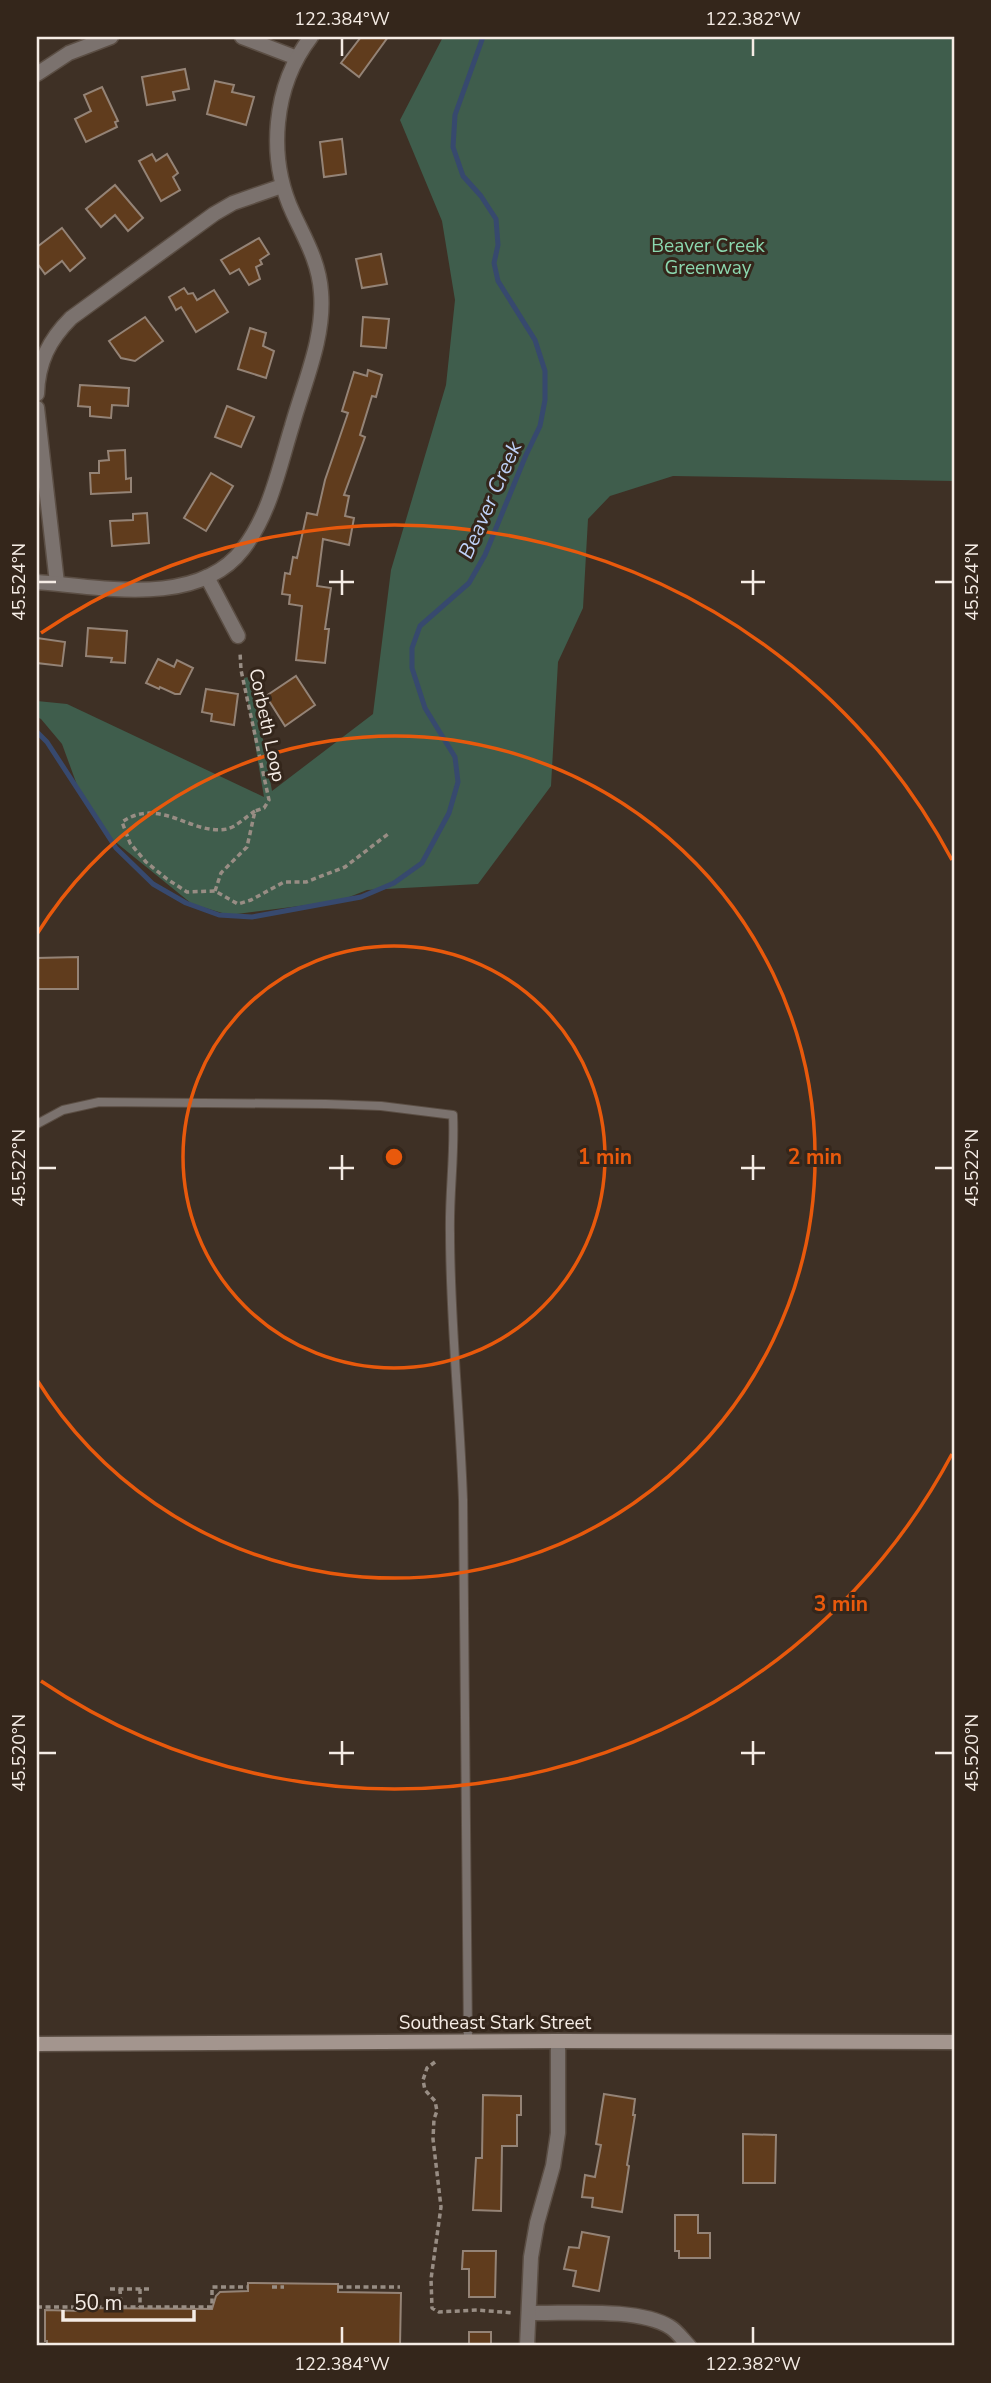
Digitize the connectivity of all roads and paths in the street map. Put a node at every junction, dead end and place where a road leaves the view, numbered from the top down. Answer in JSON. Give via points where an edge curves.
{"nodes":[{"id":1,"x":111,"y":37,"type":"edge"},
{"id":2,"x":242,"y":37,"type":"edge"},
{"id":3,"x":311,"y":37,"type":"edge"},
{"id":4,"x":297,"y":58,"type":"junction"},
{"id":5,"x":37,"y":74,"type":"edge"},
{"id":6,"x":282,"y":186,"type":"junction"},
{"id":7,"x":37,"y":394,"type":"edge"},
{"id":8,"x":37,"y":408,"type":"edge"},
{"id":9,"x":207,"y":577,"type":"junction"},
{"id":10,"x":37,"y":582,"type":"edge"},
{"id":11,"x":57,"y":583,"type":"junction"},
{"id":12,"x":238,"y":636,"type":"joint"},
{"id":13,"x":255,"y":811,"type":"junction"},
{"id":14,"x":387,"y":834,"type":"dead end"},
{"id":15,"x":215,"y":891,"type":"junction"},
{"id":16,"x":37,"y":1124,"type":"edge"},
{"id":17,"x":468,"y":2041,"type":"junction"},
{"id":18,"x":558,"y":2041,"type":"junction"},
{"id":19,"x":954,"y":2042,"type":"edge"},
{"id":20,"x":37,"y":2044,"type":"edge"},
{"id":21,"x":435,"y":2062,"type":"dead end"},
{"id":22,"x":248,"y":2287,"type":"dead end"},
{"id":23,"x":272,"y":2287,"type":"dead end"},
{"id":24,"x":284,"y":2287,"type":"dead end"},
{"id":25,"x":338,"y":2287,"type":"dead end"},
{"id":26,"x":400,"y":2287,"type":"dead end"},
{"id":27,"x":110,"y":2289,"type":"dead end"},
{"id":28,"x":120,"y":2289,"type":"junction"},
{"id":29,"x":140,"y":2289,"type":"junction"},
{"id":30,"x":152,"y":2289,"type":"dead end"},
{"id":31,"x":37,"y":2307,"type":"edge"},
{"id":32,"x":121,"y":2307,"type":"junction"},
{"id":33,"x":140,"y":2307,"type":"junction"},
{"id":34,"x":529,"y":2313,"type":"junction"},
{"id":35,"x":527,"y":2346,"type":"edge"},
{"id":36,"x":689,"y":2346,"type":"edge"}],
"edges":[{"from":1,"to":5,"type":"street","via":[[69,52]]},
{"from":2,"to":4,"type":"street"},
{"from":3,"to":4,"type":"street"},
{"from":4,"to":6,"type":"street","via":[[279,111],[277,168]]},
{"from":6,"to":7,"type":"street","via":[[214,214],[72,318],[44,354]]},
{"from":6,"to":9,"type":"street","via":[[318,271],[319,333],[272,493],[256,528],[243,550]]},
{"from":8,"to":11,"type":"street"},
{"from":9,"to":11,"type":"street","via":[[145,589]]},
{"from":9,"to":12,"type":"street"},
{"from":10,"to":11,"type":"street"},
{"from":12,"to":13,"type":"path","name":"Corbeth Loop","via":[[241,670],[270,800]]},
{"from":13,"to":15,"type":"path","name":"Corbeth Loop","via":[[247,847],[221,873]]},
{"from":13,"to":15,"type":"path","via":[[228,829],[152,812],[122,822],[130,843],[167,878],[187,892]]},
{"from":14,"to":15,"type":"path","via":[[345,867],[306,882],[284,882],[238,904]]},
{"from":16,"to":17,"type":"lane","via":[[63,1110],[99,1102],[381,1106],[453,1115],[449,1229],[463,1500]]},
{"from":17,"to":18,"type":"main road","name":"Southeast Stark Street"},
{"from":17,"to":20,"type":"main road","name":"Southeast Stark Street"},
{"from":18,"to":19,"type":"main road","name":"Southeast Stark Street"},
{"from":18,"to":34,"type":"street","via":[[558,2133],[531,2258]]},
{"from":21,"to":34,"type":"path","via":[[423,2080],[437,2111],[433,2139],[441,2207],[431,2279],[432,2308],[439,2312]]},
{"from":22,"to":33,"type":"path","via":[[212,2287],[212,2307]]},
{"from":23,"to":24,"type":"path"},
{"from":25,"to":26,"type":"path"},
{"from":27,"to":28,"type":"path"},
{"from":28,"to":29,"type":"path"},
{"from":28,"to":32,"type":"path"},
{"from":29,"to":30,"type":"path"},
{"from":29,"to":33,"type":"path"},
{"from":31,"to":32,"type":"path"},
{"from":32,"to":33,"type":"path"},
{"from":34,"to":35,"type":"street"},
{"from":34,"to":36,"type":"street","via":[[651,2319],[671,2327]]}]}
